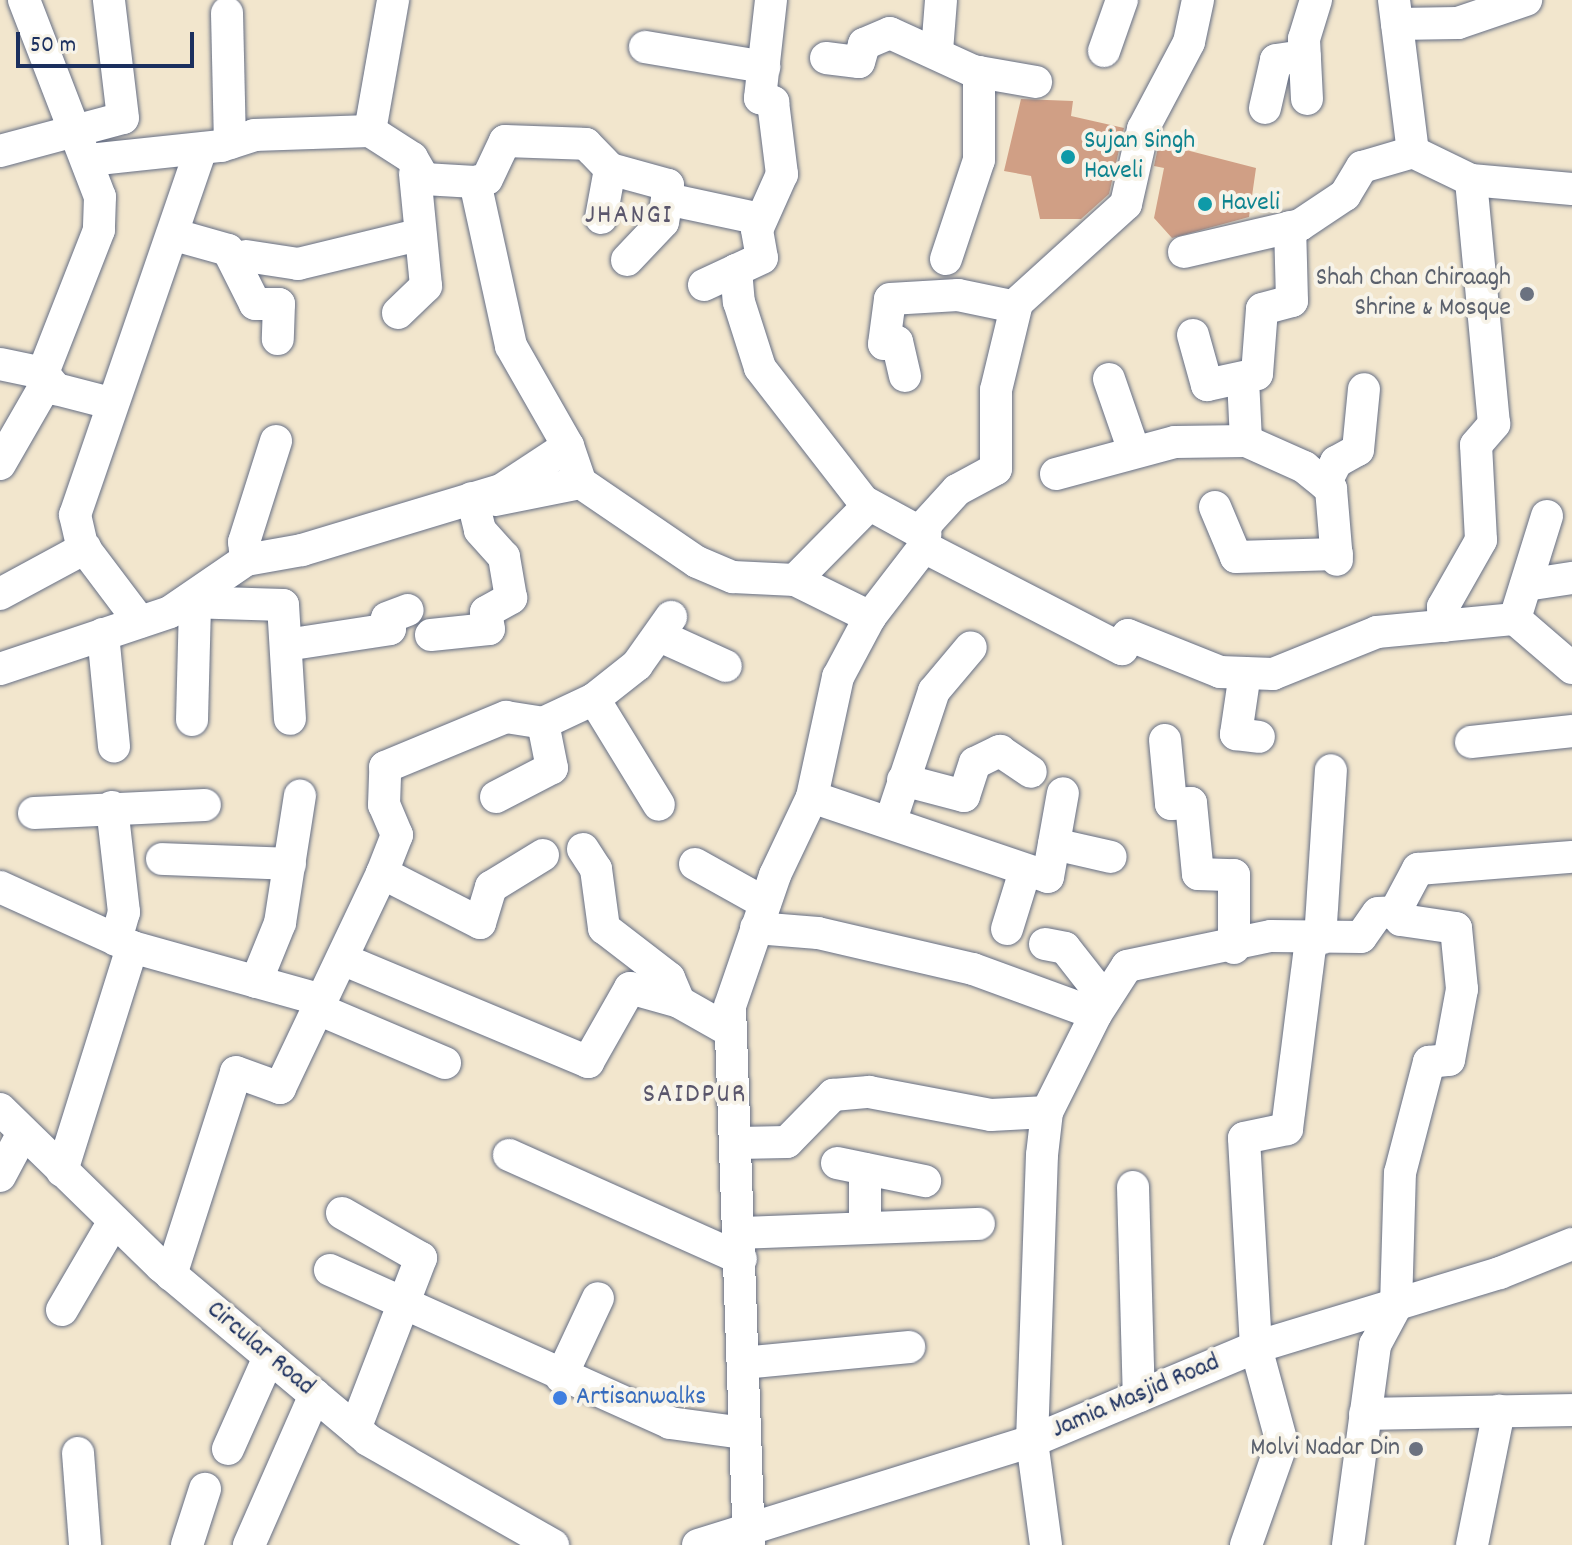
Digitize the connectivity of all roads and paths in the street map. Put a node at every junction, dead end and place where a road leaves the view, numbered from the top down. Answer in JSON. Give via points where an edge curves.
{"nodes":[{"id":1,"x":24,"y":0,"type":"edge"},
{"id":2,"x":109,"y":0,"type":"edge"},
{"id":3,"x":393,"y":0,"type":"edge"},
{"id":4,"x":771,"y":0,"type":"edge"},
{"id":5,"x":941,"y":0,"type":"edge"},
{"id":6,"x":1122,"y":0,"type":"edge"},
{"id":7,"x":1198,"y":0,"type":"edge"},
{"id":8,"x":1316,"y":0,"type":"edge"},
{"id":9,"x":1526,"y":0,"type":"edge"},
{"id":10,"x":1454,"y":11,"type":"edge"},
{"id":11,"x":1396,"y":12,"type":"edge"},
{"id":12,"x":227,"y":13,"type":"dead end"},
{"id":13,"x":645,"y":47,"type":"dead end"},
{"id":14,"x":937,"y":51,"type":"junction"},
{"id":15,"x":1104,"y":51,"type":"dead end"},
{"id":16,"x":1305,"y":56,"type":"junction"},
{"id":17,"x":826,"y":58,"type":"dead end"},
{"id":18,"x":764,"y":67,"type":"junction"},
{"id":19,"x":979,"y":72,"type":"junction"},
{"id":20,"x":1036,"y":82,"type":"dead end"},
{"id":21,"x":1307,"y":99,"type":"dead end"},
{"id":22,"x":1265,"y":108,"type":"dead end"},
{"id":23,"x":370,"y":131,"type":"junction"},
{"id":24,"x":82,"y":146,"type":"junction"},
{"id":25,"x":216,"y":146,"type":"junction"},
{"id":26,"x":0,"y":151,"type":"edge"},
{"id":27,"x":1413,"y":152,"type":"junction"},
{"id":28,"x":610,"y":169,"type":"junction"},
{"id":29,"x":415,"y":174,"type":"junction"},
{"id":30,"x":1471,"y":180,"type":"junction"},
{"id":31,"x":475,"y":182,"type":"junction"},
{"id":32,"x":1572,"y":189,"type":"edge"},
{"id":33,"x":667,"y":199,"type":"junction"},
{"id":34,"x":601,"y":218,"type":"dead end"},
{"id":35,"x":760,"y":219,"type":"junction"},
{"id":36,"x":1290,"y":227,"type":"junction"},
{"id":37,"x":175,"y":235,"type":"junction"},
{"id":38,"x":418,"y":235,"type":"junction"},
{"id":39,"x":1184,"y":252,"type":"dead end"},
{"id":40,"x":246,"y":256,"type":"dead end"},
{"id":41,"x":946,"y":259,"type":"dead end"},
{"id":42,"x":627,"y":260,"type":"dead end"},
{"id":43,"x":736,"y":270,"type":"junction"},
{"id":44,"x":704,"y":285,"type":"dead end"},
{"id":45,"x":1016,"y":307,"type":"junction"},
{"id":46,"x":398,"y":313,"type":"dead end"},
{"id":47,"x":1193,"y":335,"type":"dead end"},
{"id":48,"x":278,"y":339,"type":"dead end"},
{"id":49,"x":0,"y":364,"type":"edge"},
{"id":50,"x":905,"y":376,"type":"dead end"},
{"id":51,"x":44,"y":379,"type":"junction"},
{"id":52,"x":1109,"y":379,"type":"dead end"},
{"id":53,"x":1243,"y":379,"type":"junction"},
{"id":54,"x":1364,"y":389,"type":"dead end"},
{"id":55,"x":110,"y":403,"type":"junction"},
{"id":56,"x":276,"y":441,"type":"dead end"},
{"id":57,"x":1246,"y":441,"type":"junction"},
{"id":58,"x":568,"y":446,"type":"junction"},
{"id":59,"x":1134,"y":451,"type":"junction"},
{"id":60,"x":0,"y":464,"type":"edge"},
{"id":61,"x":1056,"y":474,"type":"dead end"},
{"id":62,"x":581,"y":483,"type":"junction"},
{"id":63,"x":1325,"y":484,"type":"junction"},
{"id":64,"x":478,"y":497,"type":"junction"},
{"id":65,"x":869,"y":505,"type":"junction"},
{"id":66,"x":1215,"y":507,"type":"dead end"},
{"id":67,"x":1547,"y":516,"type":"dead end"},
{"id":68,"x":925,"y":541,"type":"junction"},
{"id":69,"x":85,"y":548,"type":"junction"},
{"id":70,"x":246,"y":560,"type":"junction"},
{"id":71,"x":1572,"y":578,"type":"edge"},
{"id":72,"x":795,"y":580,"type":"junction"},
{"id":73,"x":1526,"y":585,"type":"junction"},
{"id":74,"x":0,"y":594,"type":"edge"},
{"id":75,"x":192,"y":602,"type":"junction"},
{"id":76,"x":408,"y":610,"type":"dead end"},
{"id":77,"x":870,"y":617,"type":"junction"},
{"id":78,"x":1515,"y":619,"type":"junction"},
{"id":79,"x":140,"y":622,"type":"junction"},
{"id":80,"x":1444,"y":626,"type":"junction"},
{"id":81,"x":103,"y":634,"type":"junction"},
{"id":82,"x":431,"y":635,"type":"dead end"},
{"id":83,"x":286,"y":645,"type":"junction"},
{"id":84,"x":971,"y":647,"type":"dead end"},
{"id":85,"x":1566,"y":664,"type":"edge"},
{"id":86,"x":726,"y":666,"type":"dead end"},
{"id":87,"x":0,"y":669,"type":"edge"},
{"id":88,"x":1245,"y":673,"type":"junction"},
{"id":89,"x":594,"y":699,"type":"junction"},
{"id":90,"x":290,"y":719,"type":"dead end"},
{"id":91,"x":192,"y":720,"type":"dead end"},
{"id":92,"x":543,"y":723,"type":"junction"},
{"id":93,"x":1572,"y":731,"type":"edge"},
{"id":94,"x":1259,"y":737,"type":"dead end"},
{"id":95,"x":1165,"y":740,"type":"dead end"},
{"id":96,"x":1471,"y":742,"type":"dead end"},
{"id":97,"x":114,"y":746,"type":"dead end"},
{"id":98,"x":1331,"y":770,"type":"dead end"},
{"id":99,"x":1031,"y":772,"type":"dead end"},
{"id":100,"x":903,"y":780,"type":"junction"},
{"id":101,"x":1063,"y":793,"type":"dead end"},
{"id":102,"x":300,"y":796,"type":"dead end"},
{"id":103,"x":496,"y":797,"type":"dead end"},
{"id":104,"x":812,"y":797,"type":"junction"},
{"id":105,"x":205,"y":805,"type":"dead end"},
{"id":106,"x":659,"y":805,"type":"dead end"},
{"id":107,"x":112,"y":807,"type":"junction"},
{"id":108,"x":34,"y":813,"type":"dead end"},
{"id":109,"x":891,"y":820,"type":"junction"},
{"id":110,"x":1054,"y":844,"type":"junction"},
{"id":111,"x":583,"y":849,"type":"dead end"},
{"id":112,"x":543,"y":855,"type":"dead end"},
{"id":113,"x":1111,"y":857,"type":"dead end"},
{"id":114,"x":1572,"y":857,"type":"edge"},
{"id":115,"x":162,"y":859,"type":"dead end"},
{"id":116,"x":290,"y":864,"type":"junction"},
{"id":117,"x":695,"y":864,"type":"dead end"},
{"id":118,"x":1025,"y":871,"type":"junction"},
{"id":119,"x":382,"y":873,"type":"junction"},
{"id":120,"x":0,"y":887,"type":"edge"},
{"id":121,"x":1395,"y":912,"type":"junction"},
{"id":122,"x":760,"y":915,"type":"junction"},
{"id":123,"x":1007,"y":929,"type":"dead end"},
{"id":124,"x":1316,"y":939,"type":"junction"},
{"id":125,"x":124,"y":944,"type":"junction"},
{"id":126,"x":1045,"y":944,"type":"dead end"},
{"id":127,"x":1234,"y":948,"type":"junction"},
{"id":128,"x":342,"y":959,"type":"junction"},
{"id":129,"x":256,"y":982,"type":"junction"},
{"id":130,"x":679,"y":1002,"type":"junction"},
{"id":131,"x":320,"y":1004,"type":"junction"},
{"id":132,"x":1100,"y":1006,"type":"junction"},
{"id":133,"x":730,"y":1031,"type":"junction"},
{"id":134,"x":445,"y":1063,"type":"dead end"},
{"id":135,"x":0,"y":1109,"type":"edge"},
{"id":136,"x":1047,"y":1112,"type":"junction"},
{"id":137,"x":23,"y":1133,"type":"junction"},
{"id":138,"x":738,"y":1143,"type":"junction"},
{"id":139,"x":509,"y":1155,"type":"dead end"},
{"id":140,"x":62,"y":1171,"type":"junction"},
{"id":141,"x":0,"y":1176,"type":"edge"},
{"id":142,"x":925,"y":1181,"type":"dead end"},
{"id":143,"x":1133,"y":1187,"type":"dead end"},
{"id":144,"x":342,"y":1213,"type":"dead end"},
{"id":145,"x":114,"y":1221,"type":"junction"},
{"id":146,"x":979,"y":1224,"type":"dead end"},
{"id":147,"x":865,"y":1228,"type":"junction"},
{"id":148,"x":1572,"y":1244,"type":"edge"},
{"id":149,"x":740,"y":1246,"type":"junction"},
{"id":150,"x":330,"y":1270,"type":"dead end"},
{"id":151,"x":171,"y":1275,"type":"junction"},
{"id":152,"x":598,"y":1298,"type":"dead end"},
{"id":153,"x":1396,"y":1306,"type":"junction"},
{"id":154,"x":402,"y":1308,"type":"junction"},
{"id":155,"x":62,"y":1310,"type":"dead end"},
{"id":156,"x":909,"y":1347,"type":"dead end"},
{"id":157,"x":1256,"y":1347,"type":"junction"},
{"id":158,"x":269,"y":1357,"type":"junction"},
{"id":159,"x":743,"y":1363,"type":"junction"},
{"id":160,"x":561,"y":1377,"type":"junction"},
{"id":161,"x":315,"y":1395,"type":"junction"},
{"id":162,"x":1139,"y":1396,"type":"junction"},
{"id":163,"x":1572,"y":1410,"type":"edge"},
{"id":164,"x":1499,"y":1411,"type":"junction"},
{"id":165,"x":1365,"y":1414,"type":"junction"},
{"id":166,"x":355,"y":1429,"type":"junction"},
{"id":167,"x":744,"y":1433,"type":"junction"},
{"id":168,"x":1032,"y":1441,"type":"junction"},
{"id":169,"x":228,"y":1449,"type":"dead end"},
{"id":170,"x":78,"y":1453,"type":"dead end"},
{"id":171,"x":205,"y":1489,"type":"dead end"},
{"id":172,"x":748,"y":1538,"type":"edge"},
{"id":173,"x":85,"y":1545,"type":"edge"},
{"id":174,"x":187,"y":1545,"type":"edge"},
{"id":175,"x":249,"y":1545,"type":"edge"},
{"id":176,"x":553,"y":1545,"type":"edge"},
{"id":177,"x":698,"y":1545,"type":"edge"},
{"id":178,"x":1046,"y":1545,"type":"edge"},
{"id":179,"x":1246,"y":1545,"type":"edge"},
{"id":180,"x":1348,"y":1545,"type":"edge"},
{"id":181,"x":1472,"y":1545,"type":"edge"}],
"edges":[{"from":1,"to":24,"type":"street"},
{"from":2,"to":24,"type":"street","via":[[123,118]]},
{"from":3,"to":23,"type":"street"},
{"from":4,"to":18,"type":"street"},
{"from":5,"to":14,"type":"street"},
{"from":6,"to":15,"type":"street"},
{"from":7,"to":45,"type":"street","via":[[1189,42],[1143,129],[1126,204]]},
{"from":8,"to":16,"type":"street"},
{"from":9,"to":10,"type":"street"},
{"from":10,"to":11,"type":"street"},
{"from":11,"to":27,"type":"street"},
{"from":12,"to":25,"type":"street"},
{"from":13,"to":18,"type":"street"},
{"from":14,"to":17,"type":"street","via":[[890,33],[864,44],[859,62]]},
{"from":14,"to":19,"type":"street"},
{"from":16,"to":21,"type":"street"},
{"from":16,"to":22,"type":"street","via":[[1276,60]]},
{"from":18,"to":35,"type":"street","via":[[760,98],[773,102],[782,174]]},
{"from":19,"to":20,"type":"street"},
{"from":19,"to":41,"type":"street","via":[[979,160]]},
{"from":23,"to":25,"type":"street","via":[[254,135]]},
{"from":23,"to":29,"type":"street","via":[[412,158]]},
{"from":24,"to":25,"type":"street"},
{"from":24,"to":26,"type":"street"},
{"from":24,"to":51,"type":"street","via":[[100,197],[99,230]]},
{"from":25,"to":37,"type":"street"},
{"from":27,"to":30,"type":"street"},
{"from":27,"to":36,"type":"street","via":[[1362,167],[1330,208]]},
{"from":28,"to":31,"type":"street","via":[[586,144],[505,141],[487,179]]},
{"from":28,"to":33,"type":"street","via":[[668,185]]},
{"from":28,"to":34,"type":"street"},
{"from":29,"to":31,"type":"street"},
{"from":29,"to":38,"type":"street"},
{"from":30,"to":32,"type":"street"},
{"from":30,"to":80,"type":"street","via":[[1494,424],[1476,445],[1481,540],[1443,607]]},
{"from":31,"to":58,"type":"street","via":[[511,346]]},
{"from":33,"to":35,"type":"street"},
{"from":33,"to":42,"type":"street","via":[[663,222]]},
{"from":35,"to":43,"type":"street","via":[[762,258]]},
{"from":36,"to":39,"type":"street"},
{"from":36,"to":53,"type":"street","via":[[1292,301],[1262,309],[1262,365]]},
{"from":37,"to":48,"type":"street","via":[[228,250],[255,304],[279,304]]},
{"from":37,"to":55,"type":"street"},
{"from":38,"to":40,"type":"street","via":[[298,264]]},
{"from":38,"to":46,"type":"street","via":[[426,286]]},
{"from":43,"to":44,"type":"street"},
{"from":43,"to":65,"type":"street","via":[[760,368]]},
{"from":45,"to":50,"type":"street","via":[[958,295],[890,299],[884,344],[897,342]]},
{"from":45,"to":68,"type":"street","via":[[996,390],[996,469],[957,490]]},
{"from":47,"to":53,"type":"street","via":[[1207,385]]},
{"from":49,"to":51,"type":"street"},
{"from":51,"to":55,"type":"street"},
{"from":51,"to":60,"type":"street"},
{"from":52,"to":59,"type":"street"},
{"from":53,"to":57,"type":"street"},
{"from":54,"to":63,"type":"street","via":[[1358,450],[1336,462]]},
{"from":55,"to":69,"type":"street","via":[[75,515]]},
{"from":56,"to":70,"type":"street","via":[[244,542]]},
{"from":57,"to":59,"type":"street","via":[[1175,442]]},
{"from":57,"to":63,"type":"street"},
{"from":58,"to":62,"type":"street"},
{"from":58,"to":64,"type":"street"},
{"from":59,"to":61,"type":"street"},
{"from":62,"to":64,"type":"street","via":[[501,503]]},
{"from":62,"to":72,"type":"street","via":[[697,562],[733,577]]},
{"from":63,"to":66,"type":"street","via":[[1337,557],[1236,557]]},
{"from":64,"to":70,"type":"street"},
{"from":64,"to":82,"type":"street","via":[[480,530],[504,557],[511,598],[486,612],[489,629]]},
{"from":65,"to":68,"type":"street"},
{"from":65,"to":72,"type":"street"},
{"from":67,"to":73,"type":"street"},
{"from":68,"to":77,"type":"street"},
{"from":68,"to":88,"type":"street","via":[[1122,649],[1128,635],[1220,672]]},
{"from":69,"to":74,"type":"street"},
{"from":69,"to":79,"type":"street"},
{"from":70,"to":75,"type":"street"},
{"from":71,"to":73,"type":"street"},
{"from":72,"to":77,"type":"street"},
{"from":73,"to":78,"type":"street"},
{"from":75,"to":79,"type":"street"},
{"from":75,"to":83,"type":"street","via":[[283,605]]},
{"from":75,"to":91,"type":"street"},
{"from":76,"to":83,"type":"street","via":[[387,618],[390,629]]},
{"from":77,"to":104,"type":"street","via":[[838,677]]},
{"from":78,"to":80,"type":"street"},
{"from":78,"to":85,"type":"street"},
{"from":79,"to":81,"type":"street"},
{"from":80,"to":88,"type":"street","via":[[1377,632],[1273,674]]},
{"from":81,"to":87,"type":"street"},
{"from":81,"to":97,"type":"street"},
{"from":83,"to":90,"type":"street"},
{"from":84,"to":100,"type":"street","via":[[934,691]]},
{"from":86,"to":89,"type":"street","via":[[666,627]]},
{"from":88,"to":94,"type":"street","via":[[1236,734]]},
{"from":89,"to":92,"type":"street"},
{"from":89,"to":106,"type":"street"},
{"from":92,"to":103,"type":"street","via":[[552,768]]},
{"from":92,"to":119,"type":"street","via":[[506,717],[385,767],[384,805],[397,835]]},
{"from":93,"to":96,"type":"street"},
{"from":95,"to":127,"type":"street","via":[[1171,804],[1191,803],[1198,874],[1234,875]]},
{"from":98,"to":124,"type":"street"},
{"from":99,"to":100,"type":"street","via":[[1000,751],[975,763],[964,796]]},
{"from":100,"to":109,"type":"street"},
{"from":101,"to":110,"type":"street"},
{"from":102,"to":116,"type":"street"},
{"from":104,"to":109,"type":"street"},
{"from":104,"to":122,"type":"street"},
{"from":105,"to":107,"type":"street"},
{"from":107,"to":108,"type":"street"},
{"from":107,"to":125,"type":"street"},
{"from":109,"to":118,"type":"street"},
{"from":110,"to":113,"type":"street"},
{"from":110,"to":118,"type":"street","via":[[1048,877]]},
{"from":111,"to":130,"type":"street","via":[[596,869],[604,928],[669,978]]},
{"from":112,"to":119,"type":"street","via":[[491,887],[480,923]]},
{"from":114,"to":121,"type":"street","via":[[1418,869]]},
{"from":115,"to":116,"type":"street"},
{"from":116,"to":129,"type":"street","via":[[280,923]]},
{"from":117,"to":122,"type":"street"},
{"from":118,"to":123,"type":"street"},
{"from":119,"to":128,"type":"street"},
{"from":120,"to":125,"type":"street"},
{"from":121,"to":124,"type":"street","via":[[1378,913],[1361,937]]},
{"from":121,"to":153,"type":"street","via":[[1401,920],[1456,928],[1462,989],[1449,1060],[1429,1062],[1400,1173]]},
{"from":122,"to":132,"type":"street"},
{"from":122,"to":133,"type":"street","via":[[730,1006]]},
{"from":124,"to":127,"type":"street","via":[[1271,936]]},
{"from":124,"to":157,"type":"street","via":[[1287,1129],[1244,1138]]},
{"from":125,"to":129,"type":"street"},
{"from":125,"to":140,"type":"street"},
{"from":126,"to":132,"type":"street","via":[[1065,948]]},
{"from":127,"to":132,"type":"street","via":[[1127,966]]},
{"from":128,"to":130,"type":"street","via":[[588,1062],[630,988]]},
{"from":128,"to":131,"type":"street"},
{"from":129,"to":131,"type":"street"},
{"from":130,"to":133,"type":"street"},
{"from":131,"to":134,"type":"street"},
{"from":131,"to":151,"type":"street","via":[[280,1088],[236,1072]]},
{"from":132,"to":136,"type":"street"},
{"from":133,"to":138,"type":"street"},
{"from":135,"to":137,"type":"street","name":"Circular Road"},
{"from":136,"to":138,"type":"street","via":[[991,1115],[869,1092],[833,1095],[787,1142]]},
{"from":136,"to":168,"type":"street"},
{"from":137,"to":140,"type":"street","name":"Circular Road"},
{"from":137,"to":141,"type":"street"},
{"from":138,"to":149,"type":"street"},
{"from":139,"to":149,"type":"street"},
{"from":140,"to":145,"type":"street","name":"Circular Road"},
{"from":142,"to":147,"type":"street","via":[[851,1166]]},
{"from":143,"to":162,"type":"street"},
{"from":144,"to":154,"type":"street","via":[[421,1258]]},
{"from":145,"to":151,"type":"street","name":"Circular Road"},
{"from":145,"to":155,"type":"street"},
{"from":146,"to":147,"type":"street"},
{"from":147,"to":149,"type":"street"},
{"from":148,"to":153,"type":"street","name":"Jamia Masjid Road"},
{"from":149,"to":159,"type":"street"},
{"from":150,"to":154,"type":"street"},
{"from":151,"to":158,"type":"street","name":"Circular Road"},
{"from":152,"to":160,"type":"street"},
{"from":153,"to":157,"type":"street","name":"Jamia Masjid Road"},
{"from":153,"to":165,"type":"street","via":[[1375,1345]]},
{"from":154,"to":160,"type":"street"},
{"from":154,"to":166,"type":"street"},
{"from":156,"to":159,"type":"street"},
{"from":157,"to":162,"type":"street","name":"Jamia Masjid Road"},
{"from":157,"to":179,"type":"street","via":[[1282,1443]]},
{"from":158,"to":161,"type":"street","name":"Circular Road"},
{"from":158,"to":169,"type":"street"},
{"from":159,"to":167,"type":"street"},
{"from":160,"to":167,"type":"street","via":[[670,1423]]},
{"from":161,"to":166,"type":"street","name":"Circular Road"},
{"from":161,"to":175,"type":"street"},
{"from":162,"to":168,"type":"street","name":"Jamia Masjid Road"},
{"from":163,"to":164,"type":"street"},
{"from":164,"to":165,"type":"street"},
{"from":164,"to":181,"type":"street"},
{"from":165,"to":180,"type":"street"},
{"from":166,"to":176,"type":"street","name":"Circular Road"},
{"from":167,"to":172,"type":"street"},
{"from":168,"to":172,"type":"street","name":"Jamia Masjid Road"},
{"from":168,"to":178,"type":"street"},
{"from":170,"to":173,"type":"street"},
{"from":171,"to":174,"type":"street"},
{"from":172,"to":177,"type":"street","name":"Jamia Masjid Road"}]}
